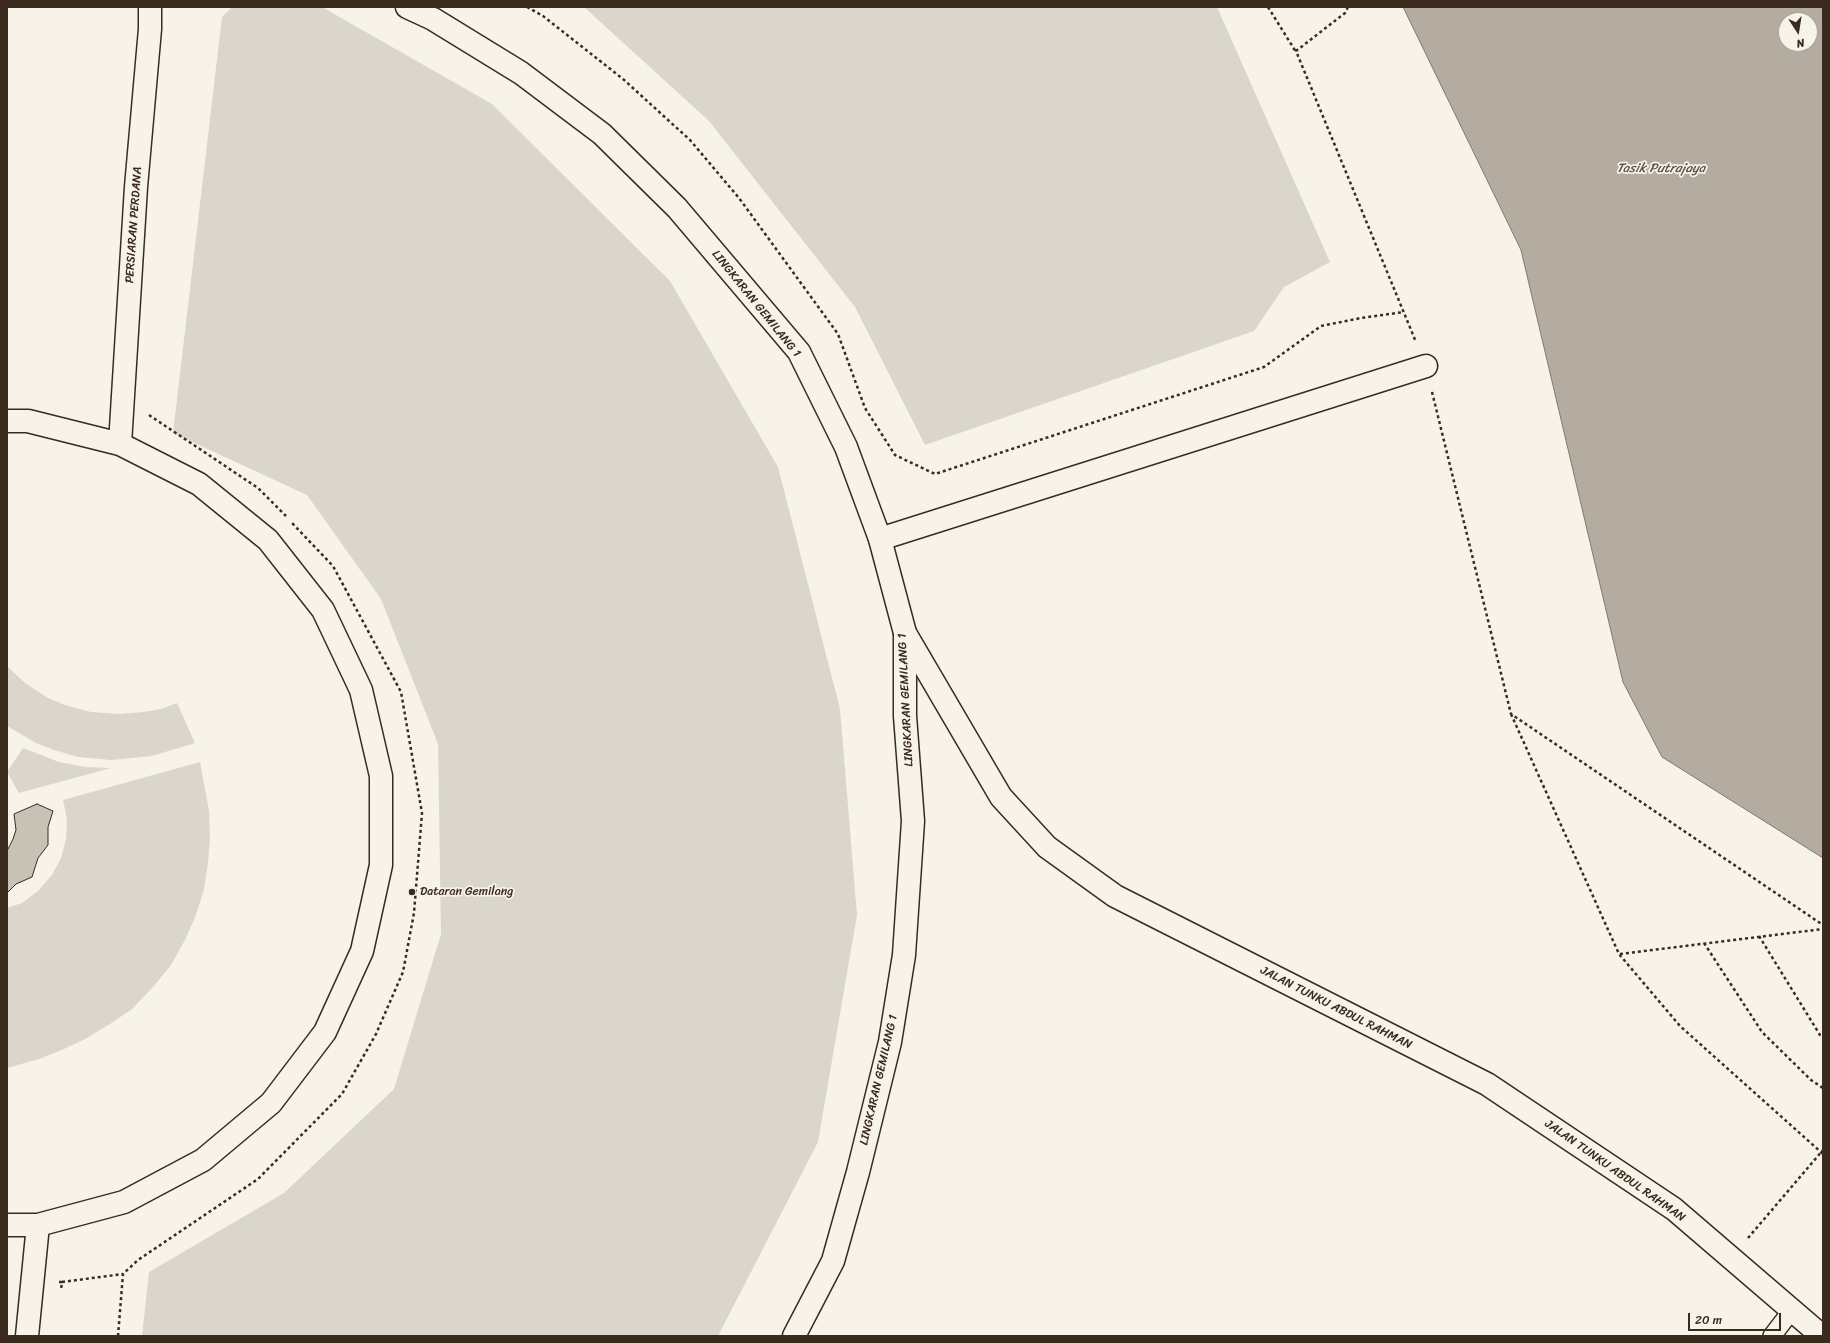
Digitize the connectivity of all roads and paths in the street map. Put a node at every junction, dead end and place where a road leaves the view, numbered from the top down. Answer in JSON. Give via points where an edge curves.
{"nodes":[{"id":1,"x":150,"y":7,"type":"edge"},
{"id":2,"x":407,"y":7,"type":"edge"},
{"id":3,"x":527,"y":7,"type":"edge"},
{"id":4,"x":1268,"y":7,"type":"edge"},
{"id":5,"x":1348,"y":7,"type":"edge"},
{"id":6,"x":1298,"y":54,"type":"junction"},
{"id":7,"x":1404,"y":312,"type":"junction"},
{"id":8,"x":1426,"y":366,"type":"junction"},
{"id":9,"x":145,"y":412,"type":"dead end"},
{"id":10,"x":7,"y":421,"type":"edge"},
{"id":11,"x":120,"y":444,"type":"junction"},
{"id":12,"x":880,"y":539,"type":"junction"},
{"id":13,"x":905,"y":633,"type":"junction"},
{"id":14,"x":1510,"y":714,"type":"junction"},
{"id":15,"x":1823,"y":925,"type":"edge"},
{"id":16,"x":1823,"y":929,"type":"edge"},
{"id":17,"x":1759,"y":936,"type":"junction"},
{"id":18,"x":1704,"y":943,"type":"junction"},
{"id":19,"x":1619,"y":954,"type":"junction"},
{"id":20,"x":1823,"y":1037,"type":"edge"},
{"id":21,"x":1823,"y":1088,"type":"edge"},
{"id":22,"x":1822,"y":1152,"type":"edge"},
{"id":23,"x":7,"y":1225,"type":"edge"},
{"id":24,"x":38,"y":1225,"type":"junction"},
{"id":25,"x":1730,"y":1258,"type":"junction"},
{"id":26,"x":123,"y":1274,"type":"junction"},
{"id":27,"x":62,"y":1282,"type":"dead end"},
{"id":28,"x":1792,"y":1310,"type":"junction"},
{"id":29,"x":27,"y":1336,"type":"edge"},
{"id":30,"x":118,"y":1336,"type":"edge"},
{"id":31,"x":794,"y":1336,"type":"edge"},
{"id":32,"x":1772,"y":1336,"type":"edge"},
{"id":33,"x":1822,"y":1336,"type":"edge"}],
"edges":[{"from":1,"to":11,"type":"street","name":"PERSIARAN PERDANA"},
{"from":2,"to":12,"type":"street","name":"LINGKARAN GEMILANG 1","via":[[433,19],[521,73],[602,134],[677,208],[799,352],[846,447]]},
{"from":3,"to":7,"type":"path","via":[[543,16],[623,79],[690,140],[739,198],[838,334],[865,408],[895,455],[935,474],[1264,368],[1320,326]]},
{"from":4,"to":6,"type":"path"},
{"from":5,"to":6,"type":"path","via":[[1345,13],[1296,51]]},
{"from":6,"to":7,"type":"path"},
{"from":7,"to":8,"type":"path"},
{"from":8,"to":12,"type":"street"},
{"from":8,"to":14,"type":"path"},
{"from":9,"to":26,"type":"path","via":[[258,488],[333,566],[401,692],[422,814],[414,913],[403,972],[376,1034],[342,1094],[258,1179],[138,1260]]},
{"from":10,"to":11,"type":"street","via":[[28,421]]},
{"from":11,"to":24,"type":"street","via":[[199,484],[268,540],[323,610],[361,690],[381,776],[381,865],[362,951],[325,1032],[271,1103],[203,1160],[124,1202]]},
{"from":12,"to":13,"type":"street","name":"LINGKARAN GEMILANG 1"},
{"from":13,"to":25,"type":"street","name":"JALAN TUNKU ABDUL RAHMAN","via":[[1001,797],[1047,847],[1115,896],[1487,1084],[1674,1209]]},
{"from":13,"to":31,"type":"street","name":"LINGKARAN GEMILANG 1","via":[[905,716],[913,821],[904,955],[892,1028],[858,1172],[833,1261]]},
{"from":14,"to":15,"type":"path"},
{"from":14,"to":19,"type":"path"},
{"from":16,"to":17,"type":"path"},
{"from":17,"to":18,"type":"path"},
{"from":17,"to":20,"type":"path"},
{"from":18,"to":19,"type":"path"},
{"from":18,"to":21,"type":"path","via":[[1762,1032],[1811,1080]]},
{"from":19,"to":22,"type":"path","via":[[1680,1026]]},
{"from":22,"to":25,"type":"path"},
{"from":23,"to":24,"type":"street"},
{"from":24,"to":29,"type":"street"},
{"from":25,"to":28,"type":"street","name":"JALAN TUNKU ABDUL RAHMAN"},
{"from":26,"to":27,"type":"path"},
{"from":26,"to":30,"type":"path"},
{"from":28,"to":32,"type":"lane"},
{"from":28,"to":33,"type":"street","name":"JALAN TUNKU ABDUL RAHMAN"}]}
